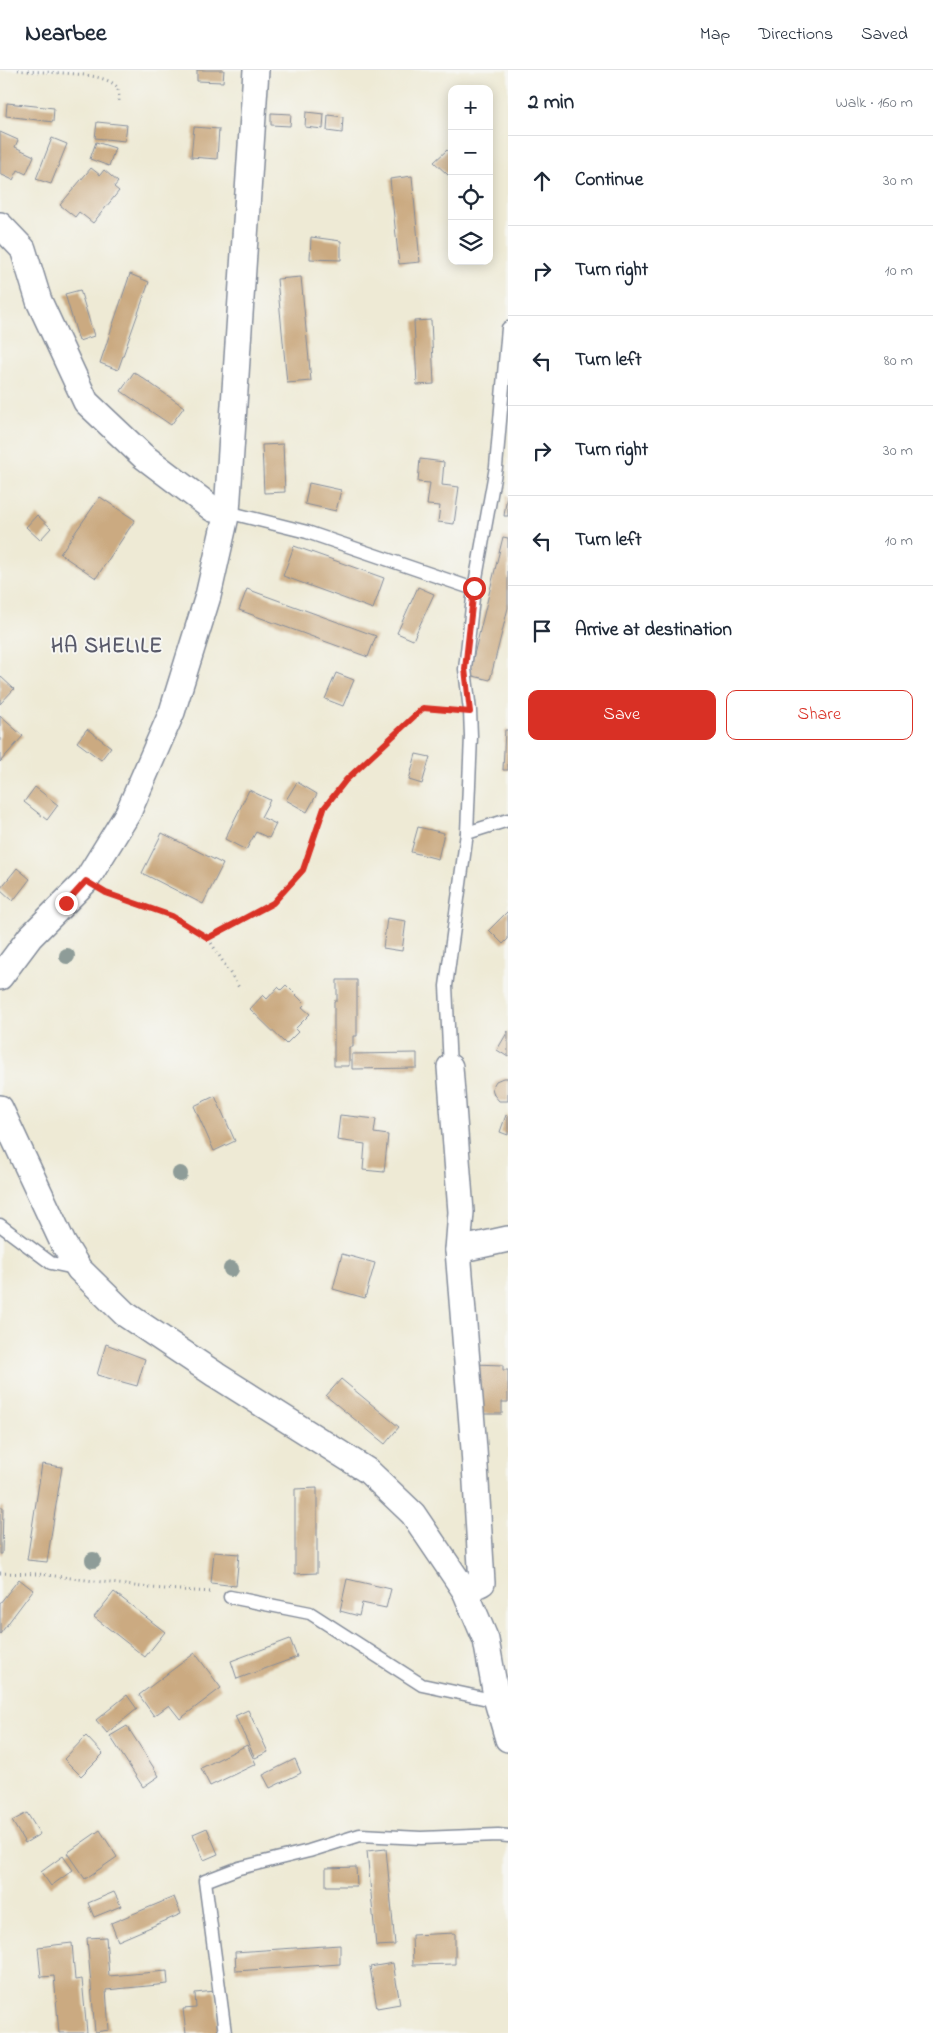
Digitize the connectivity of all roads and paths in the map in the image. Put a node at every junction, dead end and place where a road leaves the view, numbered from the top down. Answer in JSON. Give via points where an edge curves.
{"nodes":[{"id":1,"x":18,"y":70,"type":"edge"},
{"id":2,"x":256,"y":70,"type":"edge"},
{"id":3,"x":119,"y":102,"type":"dead end"},
{"id":4,"x":0,"y":225,"type":"edge"},
{"id":5,"x":508,"y":328,"type":"edge"},
{"id":6,"x":227,"y":512,"type":"junction"},
{"id":7,"x":474,"y":588,"type":"junction"},
{"id":8,"x":470,"y":712,"type":"junction"},
{"id":9,"x":508,"y":820,"type":"edge"},
{"id":10,"x":467,"y":833,"type":"junction"},
{"id":11,"x":86,"y":881,"type":"junction"},
{"id":12,"x":208,"y":938,"type":"junction"},
{"id":13,"x":0,"y":977,"type":"edge"},
{"id":14,"x":240,"y":989,"type":"dead end"},
{"id":15,"x":450,"y":1067,"type":"joint"},
{"id":16,"x":0,"y":1108,"type":"edge"},
{"id":17,"x":0,"y":1225,"type":"edge"},
{"id":18,"x":508,"y":1239,"type":"edge"},
{"id":19,"x":458,"y":1250,"type":"junction"},
{"id":20,"x":79,"y":1269,"type":"junction"},
{"id":21,"x":0,"y":1573,"type":"edge"},
{"id":22,"x":465,"y":1591,"type":"junction"},
{"id":23,"x":230,"y":1597,"type":"joint"},
{"id":24,"x":497,"y":1639,"type":"edge"},
{"id":25,"x":497,"y":1701,"type":"junction"},
{"id":26,"x":508,"y":1738,"type":"edge"},
{"id":27,"x":508,"y":1836,"type":"edge"},
{"id":28,"x":225,"y":2033,"type":"edge"}],
"edges":[{"from":1,"to":3,"type":"path","via":[[82,70],[108,76],[118,88]]},
{"from":2,"to":6,"type":"street"},
{"from":4,"to":6,"type":"street","via":[[23,249],[39,301],[86,402],[143,456],[213,508]]},
{"from":5,"to":7,"type":"lane","via":[[496,467]]},
{"from":6,"to":7,"type":"lane","via":[[307,532]]},
{"from":6,"to":11,"type":"street","via":[[208,596],[172,712],[128,813]]},
{"from":7,"to":8,"type":"lane","via":[[465,669]]},
{"from":8,"to":10,"type":"lane"},
{"from":8,"to":12,"type":"path","via":[[423,708],[346,780],[324,808],[303,870],[273,903]]},
{"from":9,"to":10,"type":"lane"},
{"from":10,"to":15,"type":"lane","via":[[446,986]]},
{"from":11,"to":12,"type":"path","via":[[106,893],[172,916]]},
{"from":11,"to":13,"type":"street","via":[[30,937]]},
{"from":12,"to":14,"type":"path"},
{"from":15,"to":19,"type":"street","via":[[462,1212]]},
{"from":16,"to":20,"type":"street","via":[[63,1243]]},
{"from":17,"to":20,"type":"lane","via":[[51,1263]]},
{"from":18,"to":19,"type":"street"},
{"from":19,"to":22,"type":"street","via":[[482,1583]]},
{"from":20,"to":22,"type":"street","via":[[125,1314],[368,1471],[413,1514]]},
{"from":21,"to":23,"type":"path","via":[[39,1574],[211,1592]]},
{"from":22,"to":24,"type":"street"},
{"from":23,"to":25,"type":"lane","via":[[310,1613],[422,1685]]},
{"from":24,"to":25,"type":"street"},
{"from":25,"to":26,"type":"street"},
{"from":27,"to":28,"type":"lane","via":[[421,1838],[360,1835],[240,1868],[205,1881]]}]}
